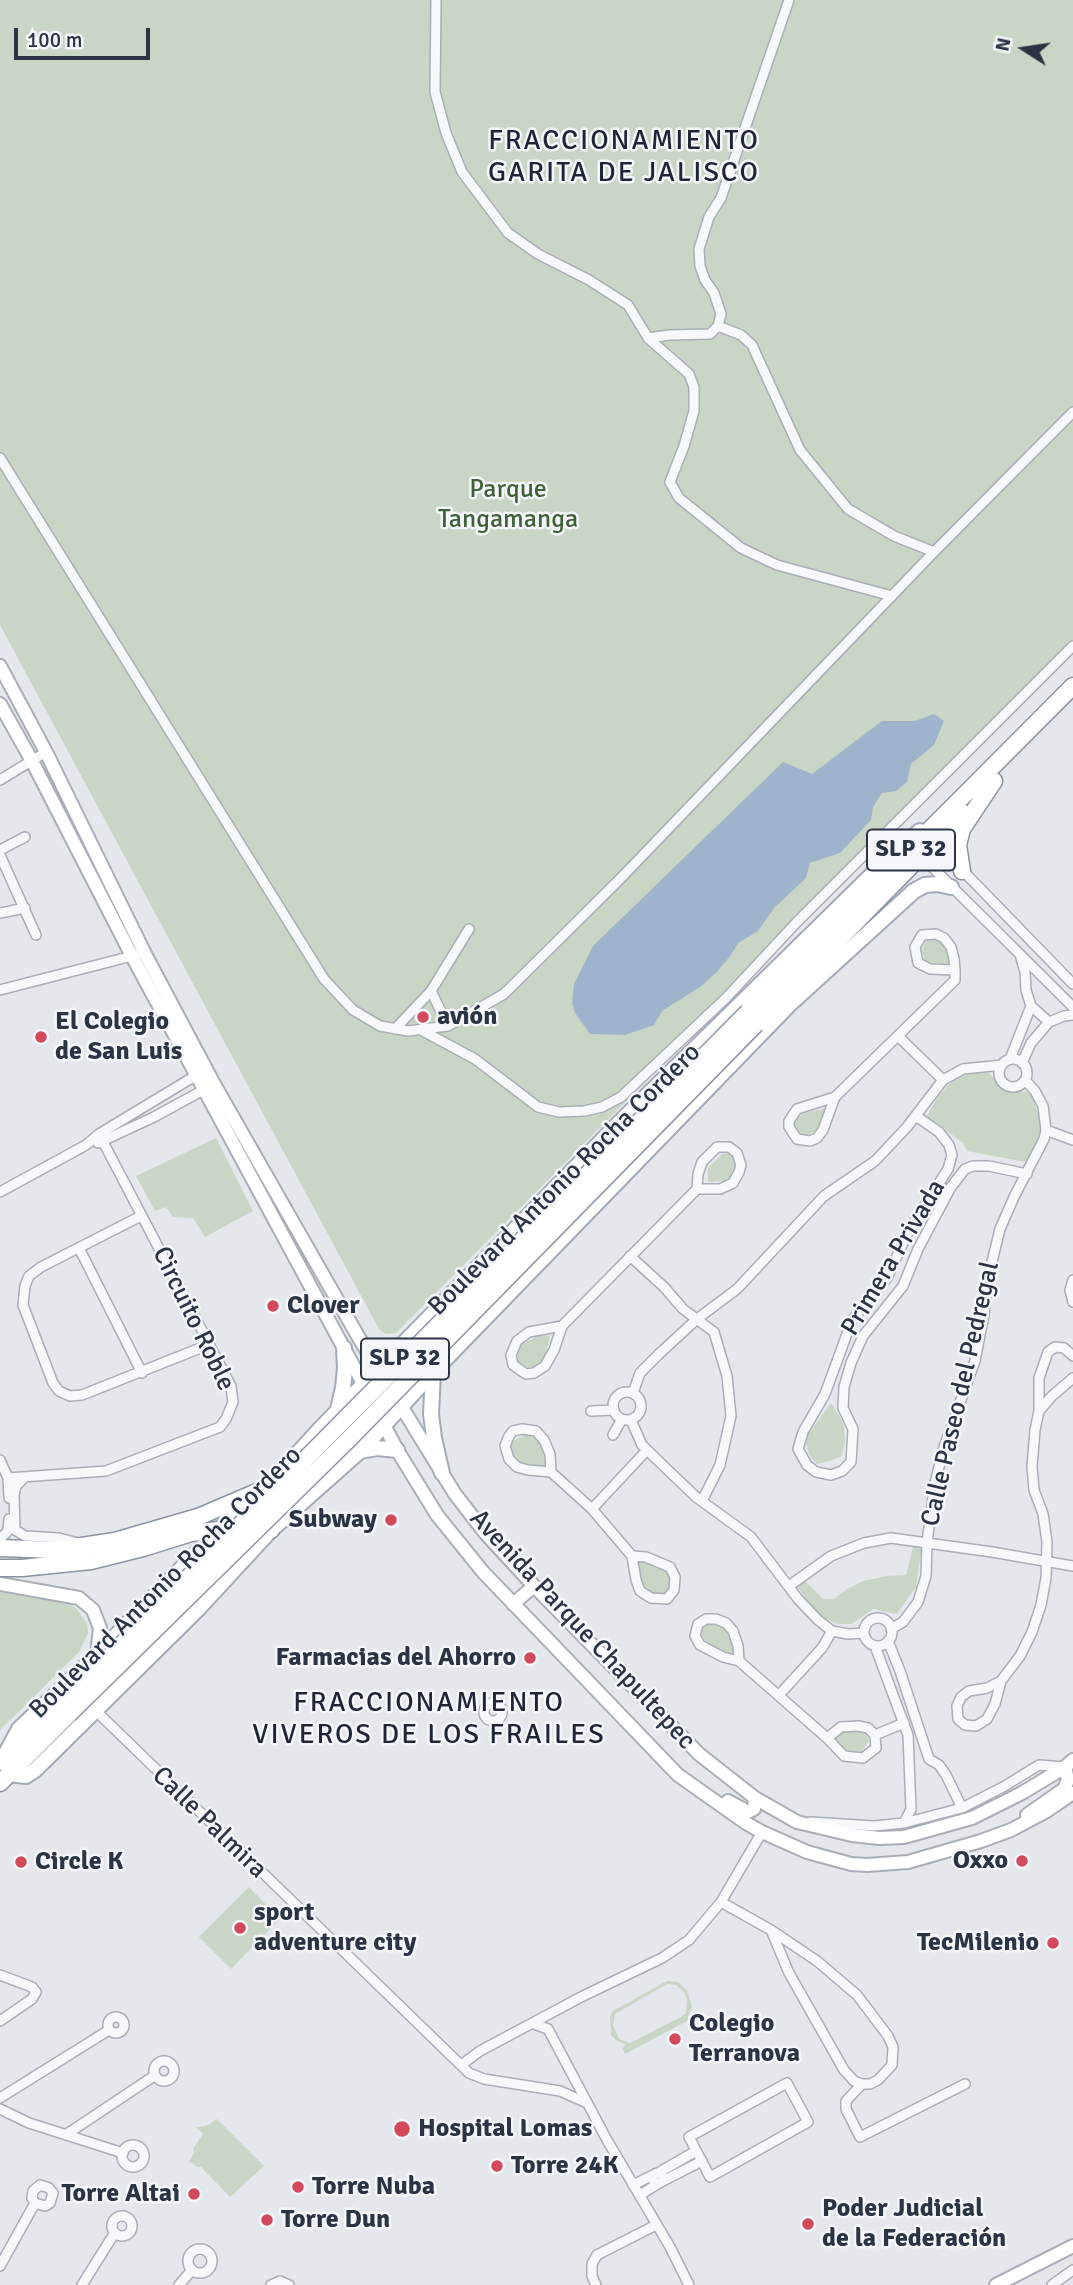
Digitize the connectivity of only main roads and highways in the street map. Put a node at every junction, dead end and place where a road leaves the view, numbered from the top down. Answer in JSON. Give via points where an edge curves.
{"nodes":[{"id":1,"x":0,"y":666,"type":"edge"},
{"id":2,"x":1073,"y":686,"type":"edge"},
{"id":3,"x":1073,"y":700,"type":"edge"},
{"id":4,"x":0,"y":704,"type":"edge"},
{"id":5,"x":994,"y":781,"type":"junction"},
{"id":6,"x":967,"y":793,"type":"junction"},
{"id":7,"x":962,"y":871,"type":"road end"},
{"id":8,"x":951,"y":887,"type":"road end"},
{"id":9,"x":138,"y":955,"type":"junction"},
{"id":10,"x":823,"y":956,"type":"junction"},
{"id":11,"x":791,"y":1003,"type":"junction"},
{"id":12,"x":752,"y":1018,"type":"junction"},
{"id":13,"x":209,"y":1087,"type":"junction"},
{"id":14,"x":409,"y":1338,"type":"junction"},
{"id":15,"x":344,"y":1348,"type":"junction"},
{"id":16,"x":378,"y":1369,"type":"junction"},
{"id":17,"x":433,"y":1372,"type":"junction"},
{"id":18,"x":363,"y":1384,"type":"junction"},
{"id":19,"x":401,"y":1407,"type":"junction"},
{"id":20,"x":337,"y":1411,"type":"junction"},
{"id":21,"x":384,"y":1425,"type":"junction"},
{"id":22,"x":318,"y":1430,"type":"junction"},
{"id":23,"x":397,"y":1450,"type":"junction"},
{"id":24,"x":360,"y":1451,"type":"junction"},
{"id":25,"x":348,"y":1461,"type":"junction"},
{"id":26,"x":442,"y":1473,"type":"junction"},
{"id":27,"x":265,"y":1488,"type":"junction"},
{"id":28,"x":219,"y":1530,"type":"junction"},
{"id":29,"x":271,"y":1530,"type":"junction"},
{"id":30,"x":0,"y":1548,"type":"edge"},
{"id":31,"x":0,"y":1568,"type":"edge"},
{"id":32,"x":0,"y":1584,"type":"edge"},
{"id":33,"x":534,"y":1586,"type":"junction"},
{"id":34,"x":513,"y":1604,"type":"junction"},
{"id":35,"x":97,"y":1655,"type":"junction"},
{"id":36,"x":65,"y":1710,"type":"junction"},
{"id":37,"x":54,"y":1728,"type":"junction"},
{"id":38,"x":50,"y":1753,"type":"junction"},
{"id":39,"x":1069,"y":1764,"type":"edge"},
{"id":40,"x":3,"y":1770,"type":"edge"},
{"id":41,"x":678,"y":1775,"type":"junction"},
{"id":42,"x":1073,"y":1793,"type":"edge"},
{"id":43,"x":755,"y":1798,"type":"junction"},
{"id":44,"x":1011,"y":1829,"type":"junction"},
{"id":45,"x":1073,"y":2246,"type":"edge"},
{"id":46,"x":996,"y":2285,"type":"edge"}],
"edges":[{"from":1,"to":9,"type":"main road","name":"Avenida Parque Chapultepec","via":[[46,752]]},
{"from":2,"to":6,"type":"highway","number":"SLP 32"},
{"from":3,"to":5,"type":"highway","number":"SLP 32"},
{"from":4,"to":9,"type":"main road","name":"Avenida Parque Chapultepec"},
{"from":5,"to":7,"type":"highway","via":[[962,829],[958,845]]},
{"from":5,"to":10,"type":"highway","number":"SLP 32"},
{"from":6,"to":12,"type":"highway","number":"SLP 32"},
{"from":6,"to":14,"type":"main road","name":"Boulevard Antonio Rocha Cordero","via":[[895,851]]},
{"from":8,"to":11,"type":"main road","name":"Boulevard Antonio Rocha Cordero","via":[[925,885],[914,891]]},
{"from":9,"to":13,"type":"main road","name":"Avenida Parque Chapultepec"},
{"from":10,"to":11,"type":"highway"},
{"from":10,"to":12,"type":"highway","number":"SLP 32"},
{"from":11,"to":17,"type":"main road","name":"Boulevard Antonio Rocha Cordero"},
{"from":12,"to":36,"type":"highway","number":"SLP 32","bridge":true},
{"from":13,"to":15,"type":"main road","name":"Avenida Parque Chapultepec"},
{"from":13,"to":16,"type":"main road","name":"Avenida Parque Chapultepec"},
{"from":14,"to":16,"type":"main road","name":"Boulevard Antonio Rocha Cordero"},
{"from":14,"to":17,"type":"main road","via":[[406,1354],[411,1363]]},
{"from":15,"to":18,"type":"main road","name":"Avenida Parque Chapultepec"},
{"from":15,"to":20,"type":"main road"},
{"from":16,"to":18,"type":"main road","name":"Boulevard Antonio Rocha Cordero"},
{"from":16,"to":19,"type":"main road","name":"Avenida Parque Chapultepec"},
{"from":17,"to":19,"type":"main road","name":"Boulevard Antonio Rocha Cordero"},
{"from":17,"to":26,"type":"main road","via":[[431,1414]]},
{"from":18,"to":20,"type":"main road","name":"Boulevard Antonio Rocha Cordero"},
{"from":18,"to":21,"type":"main road","name":"Avenida Parque Chapultepec"},
{"from":19,"to":21,"type":"main road","name":"Boulevard Antonio Rocha Cordero"},
{"from":19,"to":26,"type":"main road","name":"Avenida Parque Chapultepec"},
{"from":20,"to":22,"type":"main road","name":"Boulevard Antonio Rocha Cordero"},
{"from":21,"to":23,"type":"main road","name":"Avenida Parque Chapultepec"},
{"from":21,"to":24,"type":"main road","name":"Boulevard Antonio Rocha Cordero"},
{"from":22,"to":25,"type":"main road","via":[[346,1411],[364,1417],[364,1434]]},
{"from":22,"to":27,"type":"main road","name":"Boulevard Antonio Rocha Cordero"},
{"from":23,"to":24,"type":"main road"},
{"from":23,"to":34,"type":"main road","name":"Avenida Parque Chapultepec","via":[[437,1516]]},
{"from":24,"to":25,"type":"main road","name":"Boulevard Antonio Rocha Cordero"},
{"from":25,"to":29,"type":"main road","name":"Boulevard Antonio Rocha Cordero"},
{"from":26,"to":33,"type":"main road","name":"Avenida Parque Chapultepec","via":[[486,1534]]},
{"from":27,"to":28,"type":"main road","name":"Boulevard Antonio Rocha Cordero"},
{"from":27,"to":30,"type":"highway","via":[[198,1517],[139,1535],[55,1550]]},
{"from":28,"to":29,"type":"highway"},
{"from":28,"to":31,"type":"highway","via":[[191,1532],[91,1561]]},
{"from":28,"to":35,"type":"main road","name":"Boulevard Antonio Rocha Cordero"},
{"from":29,"to":38,"type":"main road","name":"Boulevard Antonio Rocha Cordero","via":[[199,1608]]},
{"from":32,"to":35,"type":"main road","via":[[79,1598],[93,1610],[100,1628]]},
{"from":33,"to":34,"type":"main road"},
{"from":33,"to":43,"type":"main road","name":"Avenida Parque Chapultepec","via":[[699,1754]]},
{"from":34,"to":41,"type":"main road","name":"Avenida Parque Chapultepec"},
{"from":35,"to":40,"type":"main road","name":"Boulevard Antonio Rocha Cordero","via":[[19,1729]]},
{"from":36,"to":37,"type":"highway","number":"SLP 32"},
{"from":36,"to":40,"type":"highway","number":"SLP 32"},
{"from":37,"to":38,"type":"highway"},
{"from":37,"to":40,"type":"highway","number":"SLP 32"},
{"from":38,"to":40,"type":"main road","name":"Boulevard Antonio Rocha Cordero","via":[[26,1776]]},
{"from":39,"to":43,"type":"main road","name":"Avenida Parque Chapultepec","via":[[971,1818],[904,1837],[852,1835],[797,1822]]},
{"from":39,"to":44,"type":"main road","via":[[1063,1789]]},
{"from":41,"to":43,"type":"main road","via":[[698,1781],[745,1812],[754,1809]]},
{"from":41,"to":44,"type":"main road","name":"Avenida Parque Chapultepec","via":[[762,1832],[807,1852],[851,1864],[908,1861]]},
{"from":42,"to":44,"type":"main road","name":"Avenida Parque Chapultepec"},
{"from":45,"to":46,"type":"main road"}]}
